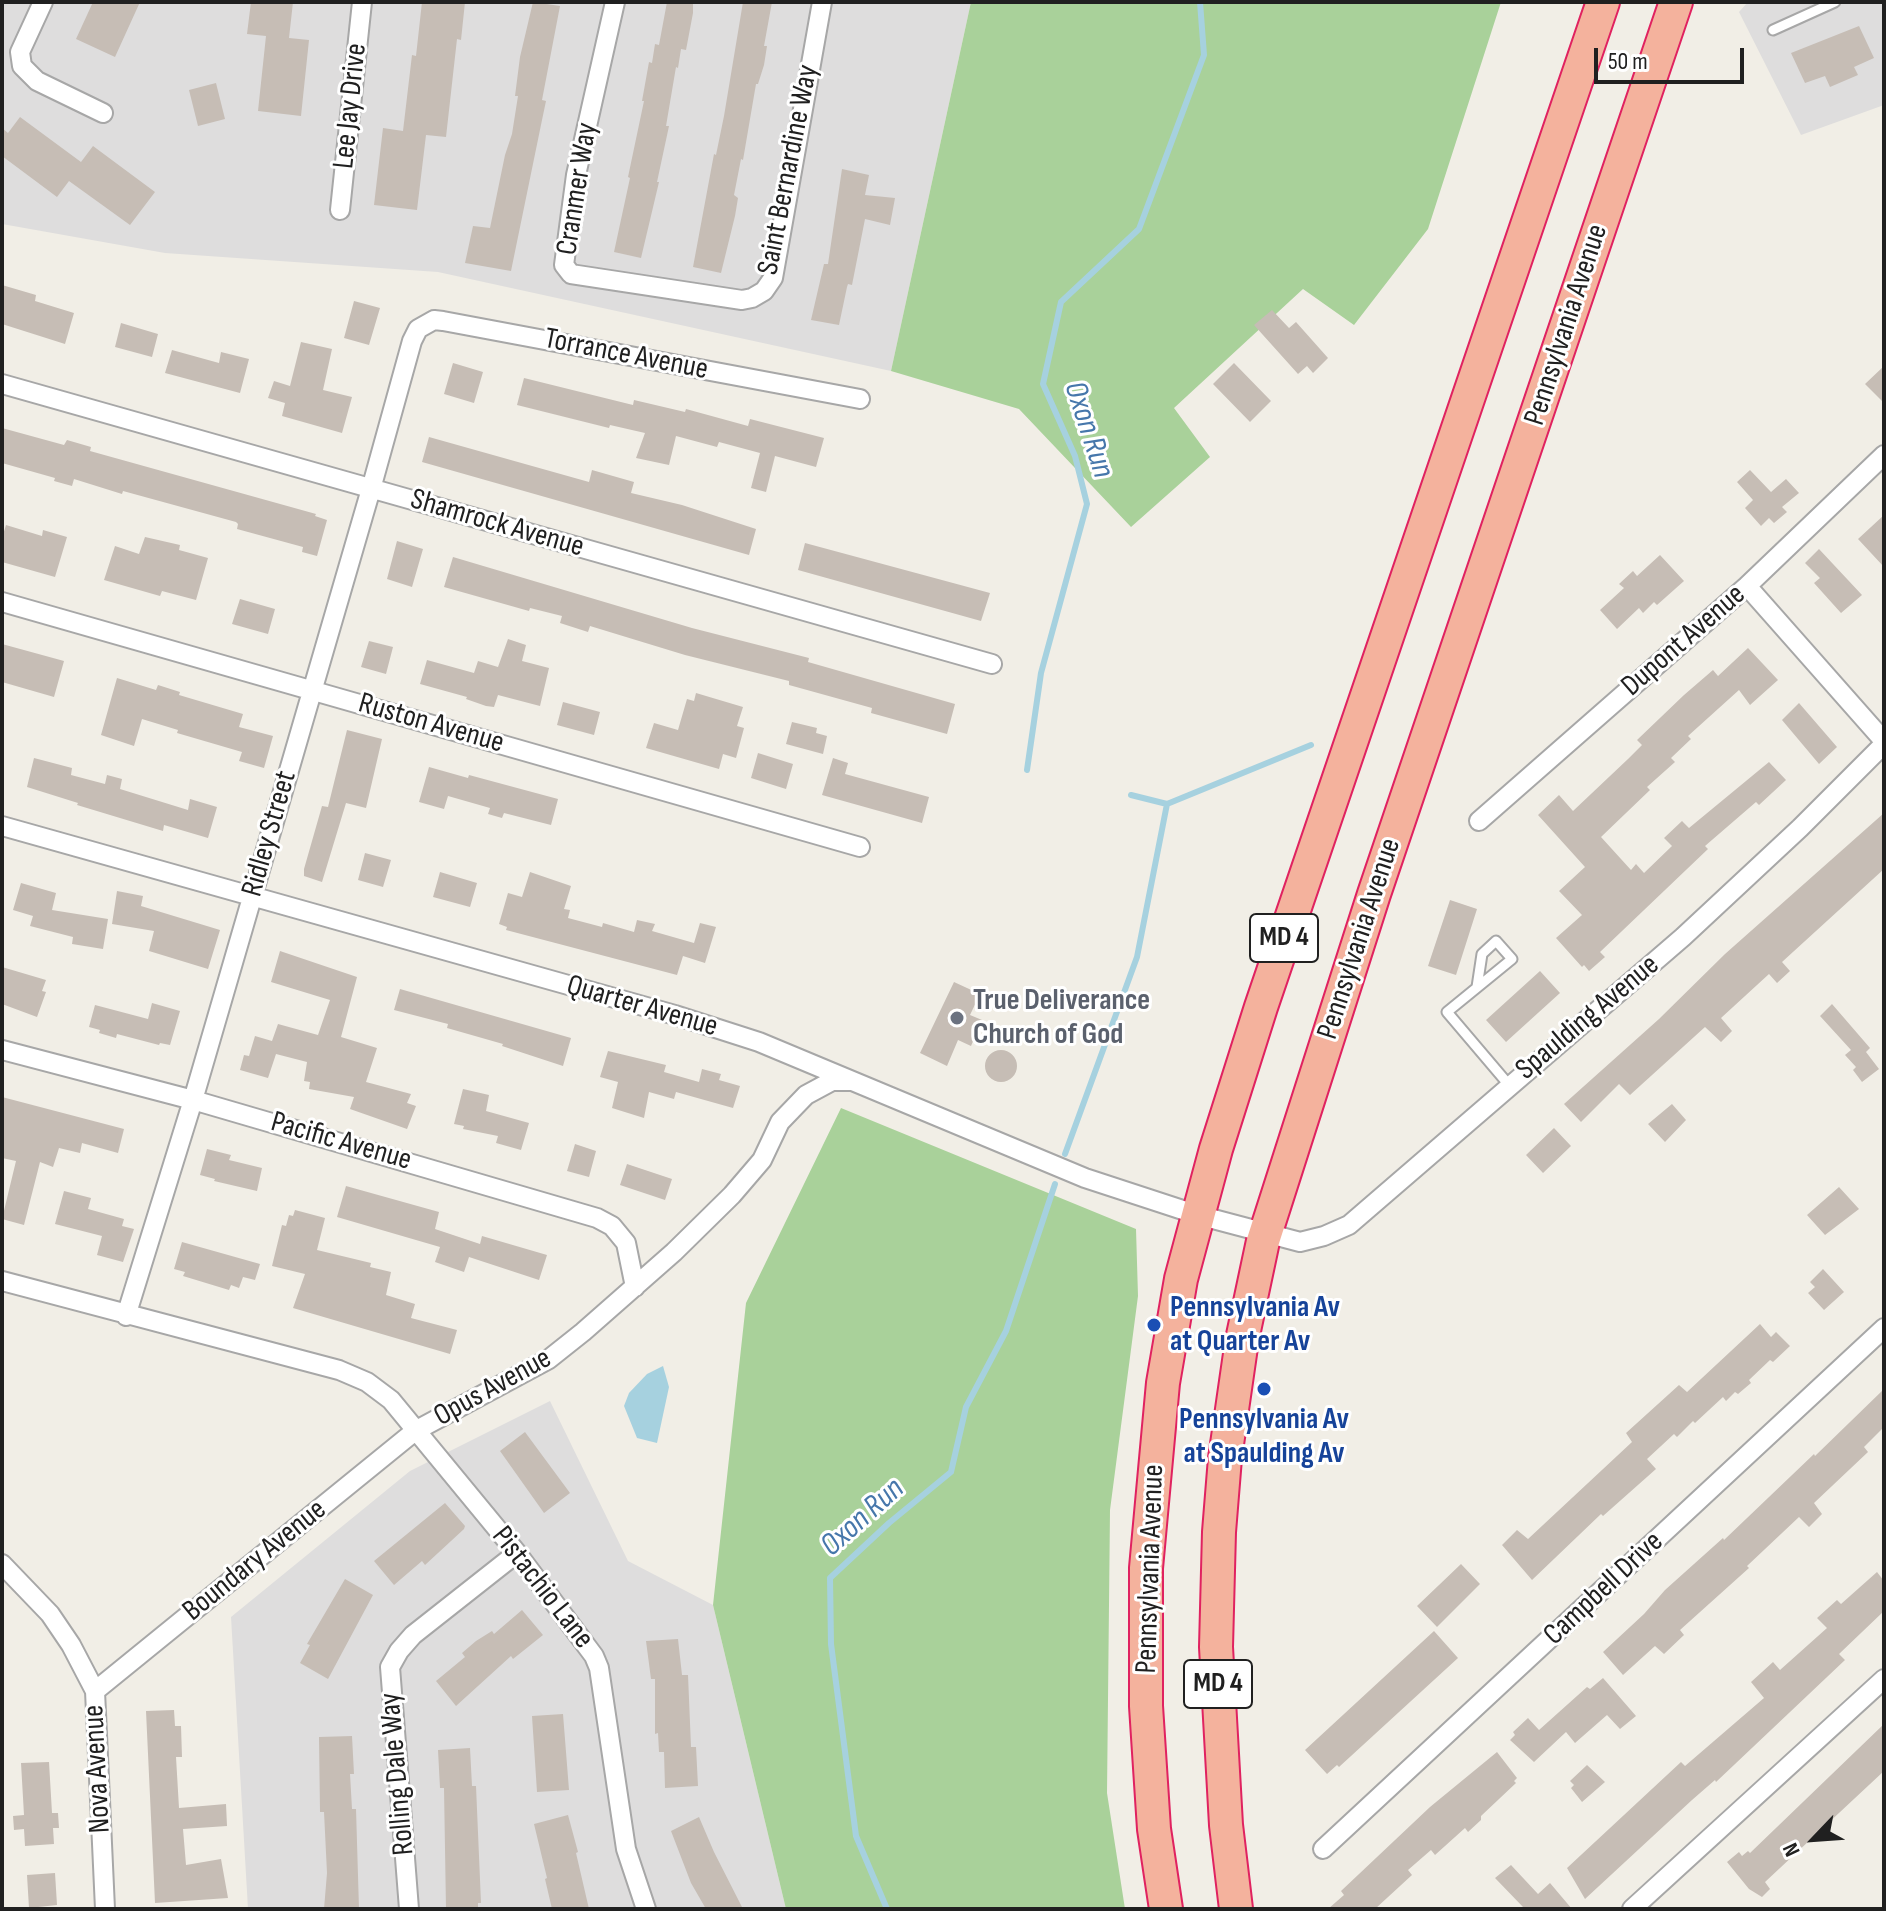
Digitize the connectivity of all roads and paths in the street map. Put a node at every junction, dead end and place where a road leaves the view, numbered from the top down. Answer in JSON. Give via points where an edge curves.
{"nodes":[{"id":1,"x":43,"y":2,"type":"edge"},
{"id":2,"x":362,"y":2,"type":"edge"},
{"id":3,"x":615,"y":2,"type":"edge"},
{"id":4,"x":822,"y":2,"type":"edge"},
{"id":5,"x":1603,"y":2,"type":"edge"},
{"id":6,"x":1676,"y":2,"type":"edge"},
{"id":7,"x":1835,"y":2,"type":"edge"},
{"id":8,"x":1773,"y":30,"type":"dead end"},
{"id":9,"x":103,"y":113,"type":"dead end"},
{"id":10,"x":340,"y":210,"type":"dead end"},
{"id":11,"x":673,"y":289,"type":"joint"},
{"id":12,"x":409,"y":351,"type":"joint"},
{"id":13,"x":2,"y":384,"type":"edge"},
{"id":14,"x":860,"y":399,"type":"dead end"},
{"id":15,"x":1884,"y":455,"type":"edge"},
{"id":16,"x":371,"y":489,"type":"junction"},
{"id":17,"x":1747,"y":586,"type":"junction"},
{"id":18,"x":2,"y":602,"type":"edge"},
{"id":19,"x":992,"y":664,"type":"dead end"},
{"id":20,"x":311,"y":689,"type":"junction"},
{"id":21,"x":1884,"y":742,"type":"edge"},
{"id":22,"x":1479,"y":821,"type":"dead end"},
{"id":23,"x":2,"y":826,"type":"edge"},
{"id":24,"x":860,"y":847,"type":"dead end"},
{"id":25,"x":252,"y":896,"type":"junction"},
{"id":26,"x":1477,"y":987,"type":"junction"},
{"id":27,"x":2,"y":1050,"type":"edge"},
{"id":28,"x":858,"y":1081,"type":"junction"},
{"id":29,"x":1509,"y":1085,"type":"junction"},
{"id":30,"x":193,"y":1100,"type":"junction"},
{"id":31,"x":1198,"y":1215,"type":"junction"},
{"id":32,"x":1266,"y":1232,"type":"junction"},
{"id":33,"x":2,"y":1281,"type":"edge"},
{"id":34,"x":635,"y":1287,"type":"junction"},
{"id":35,"x":126,"y":1316,"type":"junction"},
{"id":36,"x":1884,"y":1328,"type":"edge"},
{"id":37,"x":415,"y":1431,"type":"junction"},
{"id":38,"x":517,"y":1553,"type":"junction"},
{"id":39,"x":2,"y":1564,"type":"edge"},
{"id":40,"x":1884,"y":1679,"type":"edge"},
{"id":41,"x":95,"y":1691,"type":"junction"},
{"id":42,"x":1323,"y":1849,"type":"dead end"},
{"id":43,"x":105,"y":1909,"type":"edge"},
{"id":44,"x":409,"y":1909,"type":"edge"},
{"id":45,"x":646,"y":1909,"type":"edge"},
{"id":46,"x":1166,"y":1909,"type":"edge"},
{"id":47,"x":1236,"y":1909,"type":"edge"},
{"id":48,"x":1632,"y":1909,"type":"edge"}],
"edges":[{"from":1,"to":9,"type":"street","via":[[20,52],[22,66],[37,81]]},
{"from":2,"to":10,"type":"street","name":"Lee Jay Drive"},
{"from":3,"to":11,"type":"street","name":"Cranmer Way","via":[[576,175],[564,265],[571,274]]},
{"from":4,"to":11,"type":"street","name":"Saint Bernardine Way","via":[[771,283],[742,300]]},
{"from":5,"to":31,"type":"highway","name":"Pennsylvania Avenue","number":"MD 4","via":[[1275,963]]},
{"from":6,"to":32,"type":"highway","name":"Pennsylvania Avenue","number":"MD 4","via":[[1374,894]]},
{"from":7,"to":8,"type":"lane"},
{"from":12,"to":14,"type":"street","name":"Torrance Avenue","via":[[415,332],[434,320]]},
{"from":12,"to":16,"type":"street","name":"Ridley Street"},
{"from":13,"to":16,"type":"street","name":"Shamrock Avenue"},
{"from":15,"to":17,"type":"street","name":"Dupont Avenue"},
{"from":16,"to":19,"type":"street","name":"Shamrock Avenue"},
{"from":16,"to":20,"type":"street","name":"Ridley Street"},
{"from":17,"to":21,"type":"street"},
{"from":17,"to":22,"type":"street","name":"Dupont Avenue"},
{"from":18,"to":20,"type":"street","name":"Ruston Avenue"},
{"from":20,"to":24,"type":"street","name":"Ruston Avenue"},
{"from":20,"to":25,"type":"street","name":"Ridley Street"},
{"from":21,"to":29,"type":"street","name":"Spaulding Avenue","via":[[1683,937]]},
{"from":23,"to":25,"type":"street","name":"Quarter Avenue"},
{"from":25,"to":28,"type":"street","name":"Quarter Avenue","via":[[675,1015]]},
{"from":25,"to":30,"type":"street","name":"Ridley Street"},
{"from":26,"to":26,"type":"lane","via":[[1512,959],[1496,941],[1482,954]]},
{"from":26,"to":29,"type":"lane","via":[[1447,1012]]},
{"from":27,"to":30,"type":"street","name":"Pacific Avenue"},
{"from":28,"to":31,"type":"street","name":"Quarter Avenue","via":[[1085,1178]]},
{"from":28,"to":34,"type":"street","name":"Opus Avenue","via":[[832,1081],[806,1095],[780,1122],[762,1160],[732,1195]]},
{"from":29,"to":32,"type":"street","name":"Spaulding Avenue","via":[[1349,1225],[1300,1242]]},
{"from":30,"to":34,"type":"street","name":"Pacific Avenue","via":[[597,1218],[626,1243]]},
{"from":30,"to":35,"type":"street","name":"Ridley Street"},
{"from":31,"to":32,"type":"street","name":"Quarter Avenue"},
{"from":31,"to":46,"type":"highway","name":"Pennsylvania Avenue","number":"MD 4","via":[[1163,1383],[1146,1568],[1146,1706],[1154,1829]]},
{"from":32,"to":47,"type":"highway","name":"Pennsylvania Avenue","number":"MD 4","via":[[1242,1340],[1219,1532],[1216,1647]]},
{"from":33,"to":35,"type":"street","name":"Opus Avenue"},
{"from":34,"to":37,"type":"street","name":"Opus Avenue","via":[[549,1359]]},
{"from":35,"to":37,"type":"street","name":"Opus Avenue","via":[[355,1375],[391,1400]]},
{"from":36,"to":42,"type":"street","name":"Campbell Drive"},
{"from":37,"to":38,"type":"street","name":"Pistachio Lane"},
{"from":37,"to":41,"type":"street","name":"Boundary Avenue"},
{"from":38,"to":44,"type":"street","name":"Rolling Dale Way","via":[[413,1635],[390,1667]]},
{"from":38,"to":45,"type":"street","name":"Pistachio Lane","via":[[589,1646],[599,1668],[626,1849]]},
{"from":39,"to":41,"type":"street","name":"Nova Avenue","via":[[50,1614]]},
{"from":40,"to":48,"type":"street"},
{"from":41,"to":43,"type":"street","name":"Nova Avenue"}]}
